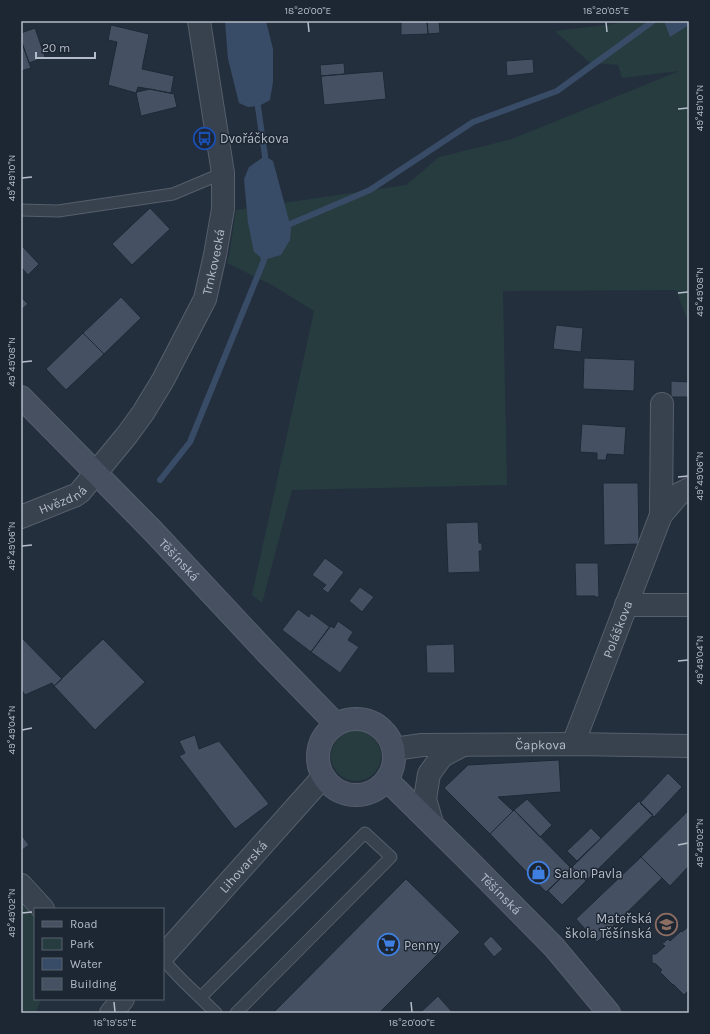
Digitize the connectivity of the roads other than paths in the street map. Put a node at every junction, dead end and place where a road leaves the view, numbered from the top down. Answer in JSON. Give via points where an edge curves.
{"nodes":[{"id":1,"x":199,"y":21,"type":"edge"},
{"id":2,"x":223,"y":173,"type":"junction"},
{"id":3,"x":21,"y":210,"type":"edge"},
{"id":4,"x":21,"y":397,"type":"edge"},
{"id":5,"x":662,"y":404,"type":"dead end"},
{"id":6,"x":96,"y":473,"type":"junction"},
{"id":7,"x":689,"y":488,"type":"edge"},
{"id":8,"x":661,"y":515,"type":"junction"},
{"id":9,"x":21,"y":517,"type":"edge"},
{"id":10,"x":626,"y":605,"type":"junction"},
{"id":11,"x":689,"y":605,"type":"edge"},
{"id":12,"x":336,"y":724,"type":"junction"},
{"id":13,"x":573,"y":744,"type":"junction"},
{"id":14,"x":462,"y":745,"type":"junction"},
{"id":15,"x":689,"y":746,"type":"edge"},
{"id":16,"x":394,"y":749,"type":"junction"},
{"id":17,"x":323,"y":777,"type":"junction"},
{"id":18,"x":387,"y":780,"type":"junction"},
{"id":19,"x":432,"y":823,"type":"junction"},
{"id":20,"x":21,"y":885,"type":"edge"},
{"id":21,"x":42,"y":908,"type":"edge"},
{"id":22,"x":164,"y":955,"type":"edge"},
{"id":23,"x":164,"y":961,"type":"edge"},
{"id":24,"x":200,"y":997,"type":"junction"},
{"id":25,"x":122,"y":1000,"type":"edge"},
{"id":26,"x":110,"y":1013,"type":"edge"},
{"id":27,"x":216,"y":1013,"type":"edge"},
{"id":28,"x":236,"y":1013,"type":"edge"},
{"id":29,"x":609,"y":1013,"type":"edge"}],
"edges":[{"from":1,"to":2,"type":"street","name":"Trnkovecká"},
{"from":2,"to":3,"type":"lane","via":[[173,194],[58,211]]},
{"from":2,"to":6,"type":"street","name":"Trnkovecká","via":[[223,209],[205,299],[143,413]]},
{"from":4,"to":6,"type":"main road","name":"Těšínská"},
{"from":5,"to":8,"type":"street","name":"Poláškova"},
{"from":6,"to":9,"type":"street","name":"Hvězdná","via":[[76,495],[51,510]]},
{"from":6,"to":12,"type":"main road","name":"Těšínská"},
{"from":7,"to":8,"type":"street","name":"Poláškova"},
{"from":8,"to":10,"type":"street","name":"Poláškova"},
{"from":10,"to":11,"type":"street"},
{"from":10,"to":13,"type":"street","name":"Poláškova"},
{"from":12,"to":16,"type":"main road","via":[[360,718],[371,722],[382,728]]},
{"from":12,"to":17,"type":"main road","via":[[327,732],[318,754]]},
{"from":13,"to":14,"type":"street","name":"Čapkova"},
{"from":13,"to":15,"type":"street","name":"Čapkova"},
{"from":14,"to":16,"type":"street","name":"Čapkova","via":[[422,745]]},
{"from":14,"to":19,"type":"street","via":[[442,756],[429,774],[425,799]]},
{"from":16,"to":18,"type":"main road","via":[[392,770]]},
{"from":17,"to":18,"type":"main road","via":[[342,792],[354,795],[367,793]]},
{"from":17,"to":22,"type":"street","name":"Lihovarská"},
{"from":18,"to":19,"type":"main road","name":"Těšínská"},
{"from":19,"to":29,"type":"main road","name":"Těšínská","via":[[554,947]]},
{"from":20,"to":21,"type":"street"},
{"from":23,"to":24,"type":"lane"},
{"from":24,"to":27,"type":"lane"},
{"from":24,"to":28,"type":"lane","via":[[365,833],[391,857]]},
{"from":25,"to":26,"type":"street"}]}
